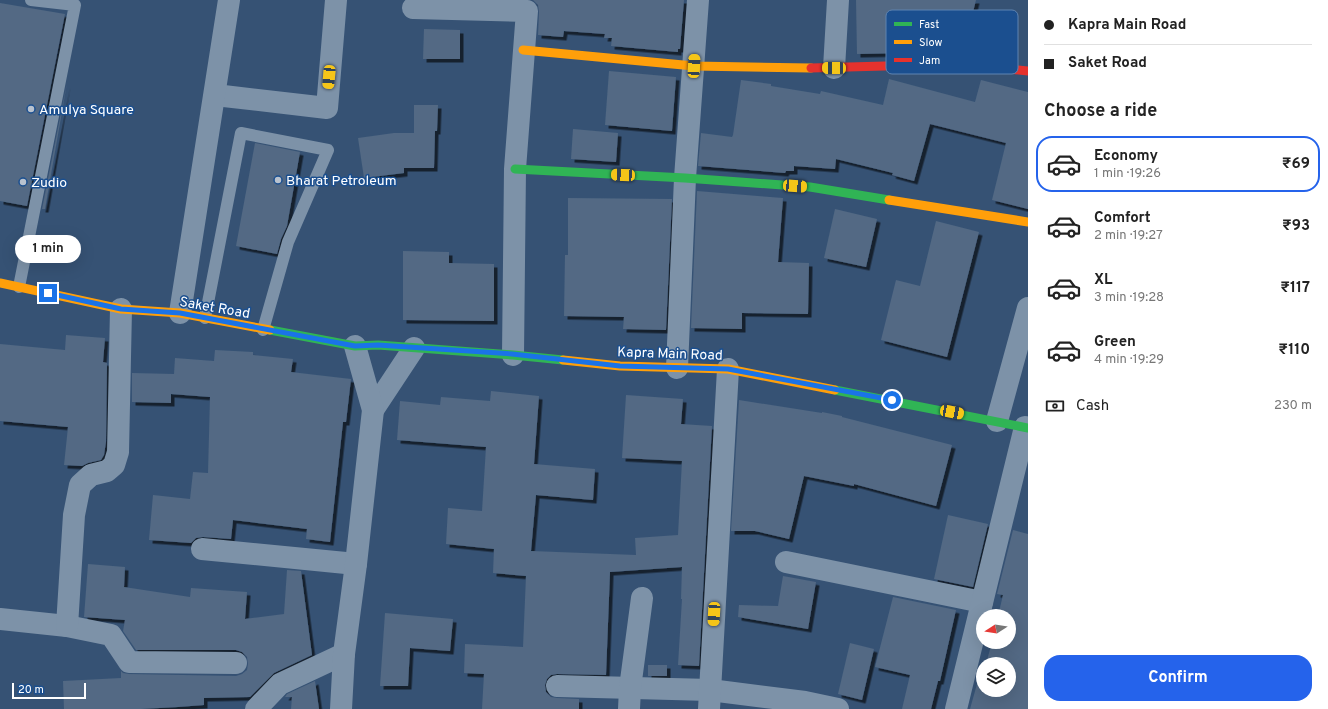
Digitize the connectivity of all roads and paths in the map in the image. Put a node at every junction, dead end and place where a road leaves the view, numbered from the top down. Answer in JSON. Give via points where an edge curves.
{"nodes":[{"id":1,"x":31,"y":0,"type":"edge"},
{"id":2,"x":229,"y":0,"type":"edge"},
{"id":3,"x":336,"y":0,"type":"edge"},
{"id":4,"x":698,"y":0,"type":"edge"},
{"id":5,"x":838,"y":0,"type":"edge"},
{"id":6,"x":413,"y":8,"type":"dead end"},
{"id":7,"x":523,"y":50,"type":"junction"},
{"id":8,"x":694,"y":66,"type":"junction"},
{"id":9,"x":886,"y":66,"type":"edge"},
{"id":10,"x":834,"y":68,"type":"junction"},
{"id":11,"x":1018,"y":70,"type":"edge"},
{"id":12,"x":1028,"y":71,"type":"edge"},
{"id":13,"x":215,"y":96,"type":"junction"},
{"id":14,"x":515,"y":169,"type":"junction"},
{"id":15,"x":685,"y":178,"type":"junction"},
{"id":16,"x":1028,"y":222,"type":"edge"},
{"id":17,"x":0,"y":283,"type":"edge"},
{"id":18,"x":19,"y":287,"type":"junction"},
{"id":19,"x":1028,"y":308,"type":"edge"},
{"id":20,"x":121,"y":309,"type":"junction"},
{"id":21,"x":180,"y":313,"type":"junction"},
{"id":22,"x":205,"y":318,"type":"junction"},
{"id":23,"x":263,"y":330,"type":"junction"},
{"id":24,"x":378,"y":345,"type":"joint"},
{"id":25,"x":355,"y":346,"type":"junction"},
{"id":26,"x":414,"y":348,"type":"junction"},
{"id":27,"x":512,"y":354,"type":"junction"},
{"id":28,"x":677,"y":368,"type":"junction"},
{"id":29,"x":728,"y":369,"type":"junction"},
{"id":30,"x":373,"y":410,"type":"junction"},
{"id":31,"x":997,"y":421,"type":"junction"},
{"id":32,"x":1027,"y":428,"type":"edge"},
{"id":33,"x":202,"y":549,"type":"dead end"},
{"id":34,"x":786,"y":562,"type":"dead end"},
{"id":35,"x":356,"y":564,"type":"junction"},
{"id":36,"x":642,"y":598,"type":"dead end"},
{"id":37,"x":982,"y":602,"type":"junction"},
{"id":38,"x":0,"y":619,"type":"edge"},
{"id":39,"x":67,"y":626,"type":"junction"},
{"id":40,"x":344,"y":654,"type":"junction"},
{"id":41,"x":236,"y":663,"type":"dead end"},
{"id":42,"x":557,"y":686,"type":"dead end"},
{"id":43,"x":629,"y":698,"type":"edge"},
{"id":44,"x":710,"y":700,"type":"edge"},
{"id":45,"x":256,"y":709,"type":"edge"},
{"id":46,"x":341,"y":709,"type":"edge"},
{"id":47,"x":838,"y":709,"type":"edge"},
{"id":48,"x":956,"y":709,"type":"edge"}],
"edges":[{"from":1,"to":18,"type":"lane","via":[[75,5]]},
{"from":2,"to":13,"type":"street"},
{"from":3,"to":13,"type":"street","via":[[327,108]]},
{"from":4,"to":8,"type":"street"},
{"from":5,"to":10,"type":"street"},
{"from":6,"to":7,"type":"street","via":[[527,11]]},
{"from":7,"to":8,"type":"street"},
{"from":7,"to":14,"type":"street"},
{"from":8,"to":10,"type":"street"},
{"from":8,"to":15,"type":"street"},
{"from":9,"to":10,"type":"street"},
{"from":11,"to":12,"type":"street"},
{"from":13,"to":21,"type":"street"},
{"from":14,"to":15,"type":"street"},
{"from":14,"to":27,"type":"street"},
{"from":15,"to":16,"type":"street","via":[[810,187]]},
{"from":15,"to":28,"type":"street"},
{"from":17,"to":18,"type":"street","name":"Saket Road"},
{"from":18,"to":20,"type":"street","name":"Saket Road"},
{"from":19,"to":31,"type":"street"},
{"from":20,"to":21,"type":"street","name":"Saket Road"},
{"from":20,"to":39,"type":"street","via":[[118,452],[114,465],[107,471],[92,475],[80,485],[74,515]]},
{"from":21,"to":22,"type":"street","name":"Saket Road"},
{"from":22,"to":23,"type":"street","name":"Saket Road"},
{"from":22,"to":23,"type":"lane","via":[[241,133],[328,150],[288,242]]},
{"from":23,"to":25,"type":"street","name":"Saket Road"},
{"from":24,"to":25,"type":"street","name":"Saket Road"},
{"from":24,"to":26,"type":"street","name":"Kapra Main Road"},
{"from":25,"to":30,"type":"street"},
{"from":26,"to":27,"type":"street","name":"Kapra Main Road"},
{"from":26,"to":30,"type":"street"},
{"from":27,"to":28,"type":"street","name":"Kapra Main Road","via":[[620,366]]},
{"from":28,"to":29,"type":"street","name":"Kapra Main Road"},
{"from":29,"to":31,"type":"street","name":"Kapra Main Road"},
{"from":29,"to":44,"type":"street"},
{"from":30,"to":35,"type":"street"},
{"from":31,"to":32,"type":"street","name":"Kapra Main Road"},
{"from":32,"to":37,"type":"street"},
{"from":33,"to":35,"type":"street"},
{"from":34,"to":37,"type":"street"},
{"from":35,"to":40,"type":"street"},
{"from":36,"to":43,"type":"street"},
{"from":37,"to":48,"type":"street"},
{"from":38,"to":39,"type":"street"},
{"from":39,"to":41,"type":"street","via":[[111,635],[129,662]]},
{"from":40,"to":45,"type":"street","via":[[280,684]]},
{"from":40,"to":46,"type":"street"},
{"from":42,"to":43,"type":"street"},
{"from":43,"to":44,"type":"street"},
{"from":44,"to":47,"type":"street","via":[[805,702]]}]}
